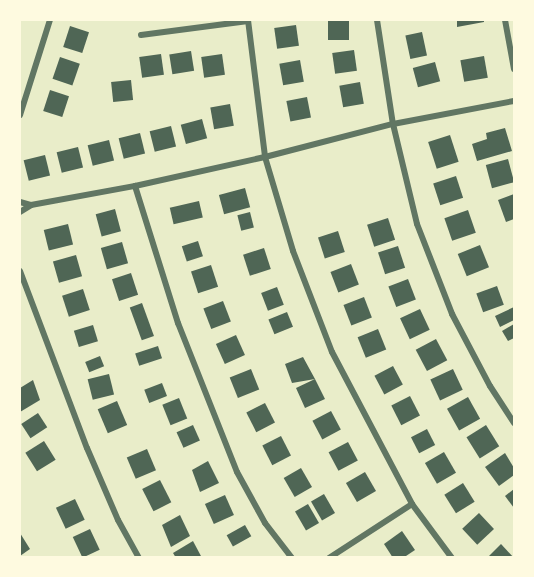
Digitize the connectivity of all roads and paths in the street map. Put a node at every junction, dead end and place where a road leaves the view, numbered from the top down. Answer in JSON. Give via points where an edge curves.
{"nodes":[{"id":1,"x":50,"y":20,"type":"edge"},
{"id":2,"x":248,"y":20,"type":"edge"},
{"id":3,"x":377,"y":20,"type":"edge"},
{"id":4,"x":506,"y":20,"type":"edge"},
{"id":5,"x":141,"y":35,"type":"dead end"},
{"id":6,"x":514,"y":69,"type":"edge"},
{"id":7,"x":514,"y":101,"type":"edge"},
{"id":8,"x":20,"y":115,"type":"edge"},
{"id":9,"x":393,"y":124,"type":"junction"},
{"id":10,"x":265,"y":158,"type":"junction"},
{"id":11,"x":135,"y":186,"type":"junction"},
{"id":12,"x":20,"y":202,"type":"edge"},
{"id":13,"x":31,"y":205,"type":"junction"},
{"id":14,"x":20,"y":212,"type":"edge"},
{"id":15,"x":20,"y":270,"type":"edge"},
{"id":16,"x":514,"y":423,"type":"edge"},
{"id":17,"x":412,"y":504,"type":"junction"},
{"id":18,"x":139,"y":558,"type":"edge"},
{"id":19,"x":292,"y":558,"type":"edge"},
{"id":20,"x":329,"y":558,"type":"edge"},
{"id":21,"x":452,"y":558,"type":"edge"}],
"edges":[{"from":1,"to":8,"type":"street"},
{"from":2,"to":5,"type":"street"},
{"from":2,"to":10,"type":"street"},
{"from":3,"to":9,"type":"street"},
{"from":4,"to":6,"type":"street"},
{"from":7,"to":9,"type":"street"},
{"from":9,"to":10,"type":"street"},
{"from":9,"to":16,"type":"street","via":[[417,224],[452,314]]},
{"from":10,"to":11,"type":"street"},
{"from":10,"to":17,"type":"street","via":[[293,251],[332,352]]},
{"from":11,"to":13,"type":"street"},
{"from":11,"to":19,"type":"street","via":[[178,323],[237,472],[265,523]]},
{"from":12,"to":13,"type":"street"},
{"from":13,"to":14,"type":"street"},
{"from":15,"to":18,"type":"street","via":[[87,448]]},
{"from":17,"to":20,"type":"street"},
{"from":17,"to":21,"type":"street"}]}
